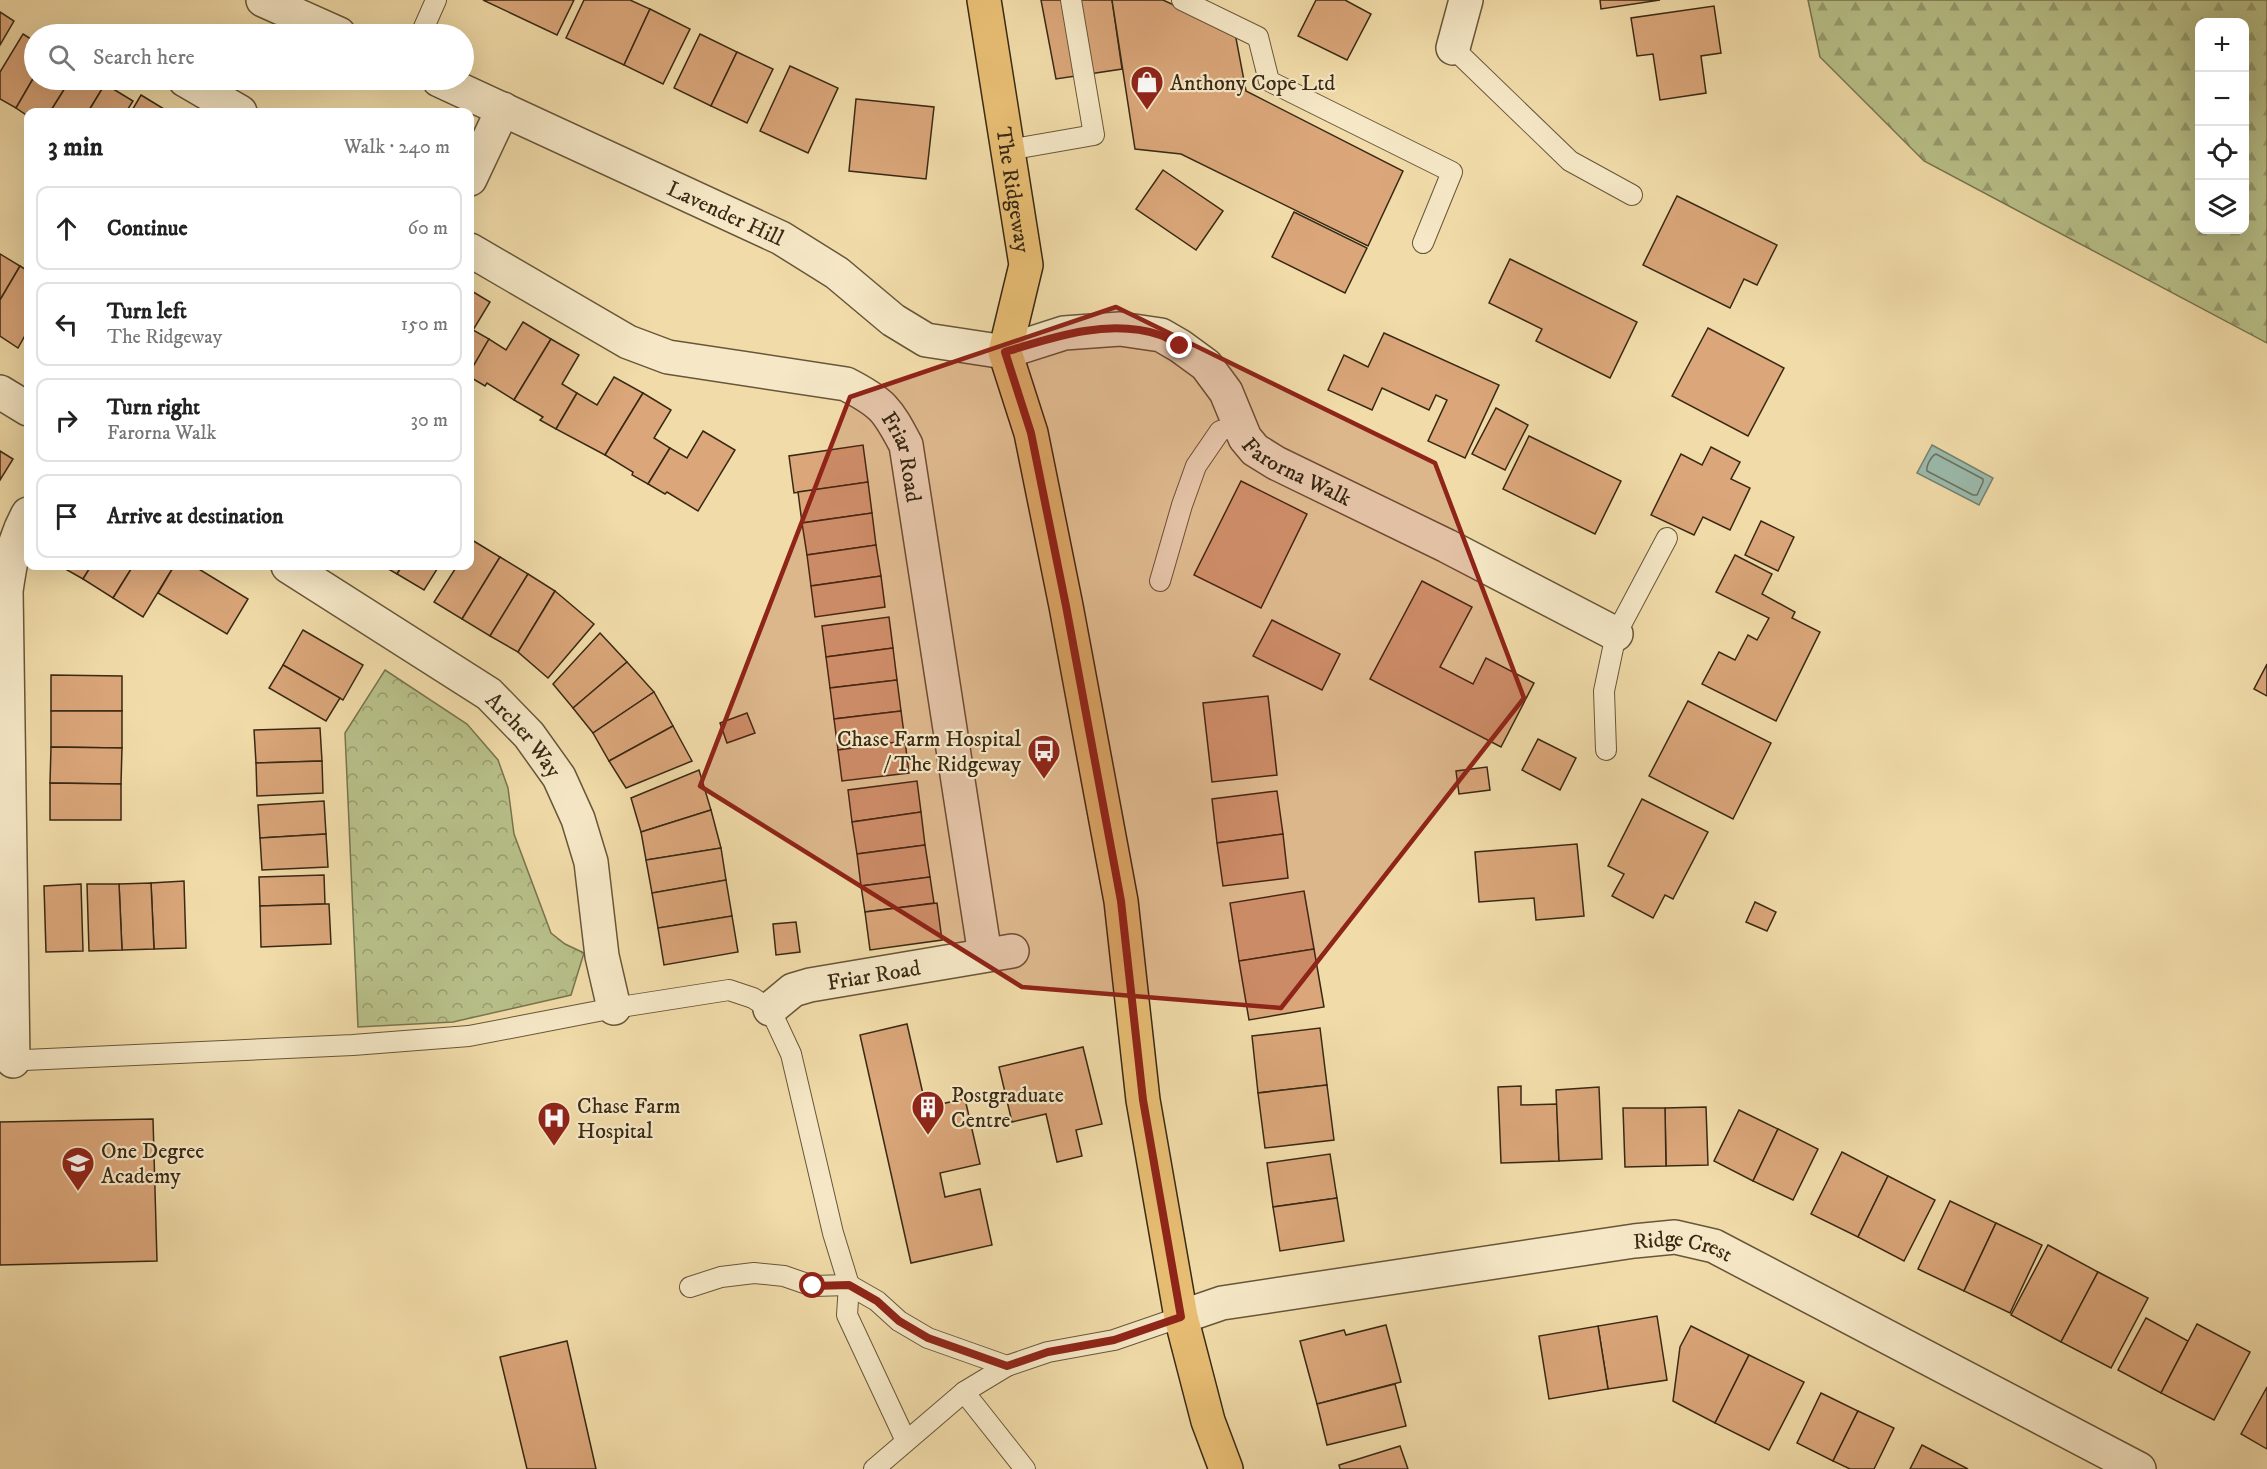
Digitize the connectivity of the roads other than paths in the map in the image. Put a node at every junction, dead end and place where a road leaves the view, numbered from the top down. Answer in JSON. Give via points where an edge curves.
{"nodes":[{"id":1,"x":263,"y":0,"type":"edge"},
{"id":2,"x":436,"y":0,"type":"edge"},
{"id":3,"x":984,"y":0,"type":"edge"},
{"id":4,"x":1071,"y":0,"type":"edge"},
{"id":5,"x":1182,"y":0,"type":"edge"},
{"id":6,"x":1466,"y":0,"type":"edge"},
{"id":7,"x":317,"y":24,"type":"edge"},
{"id":8,"x":425,"y":24,"type":"edge"},
{"id":9,"x":1453,"y":48,"type":"joint"},
{"id":10,"x":202,"y":90,"type":"edge"},
{"id":11,"x":461,"y":90,"type":"edge"},
{"id":12,"x":233,"y":108,"type":"edge"},
{"id":13,"x":503,"y":109,"type":"junction"},
{"id":14,"x":1008,"y":150,"type":"junction"},
{"id":15,"x":474,"y":171,"type":"edge"},
{"id":16,"x":1632,"y":195,"type":"dead end"},
{"id":17,"x":1423,"y":243,"type":"dead end"},
{"id":18,"x":474,"y":252,"type":"edge"},
{"id":19,"x":1005,"y":352,"type":"junction"},
{"id":20,"x":0,"y":392,"type":"edge"},
{"id":21,"x":24,"y":407,"type":"edge"},
{"id":22,"x":1239,"y":425,"type":"junction"},
{"id":23,"x":24,"y":522,"type":"edge"},
{"id":24,"x":1667,"y":538,"type":"dead end"},
{"id":25,"x":294,"y":570,"type":"edge"},
{"id":26,"x":1160,"y":581,"type":"dead end"},
{"id":27,"x":1616,"y":634,"type":"junction"},
{"id":28,"x":1606,"y":750,"type":"dead end"},
{"id":29,"x":614,"y":1008,"type":"junction"},
{"id":30,"x":770,"y":1009,"type":"junction"},
{"id":31,"x":7,"y":1061,"type":"edge"},
{"id":32,"x":849,"y":1285,"type":"junction"},
{"id":33,"x":690,"y":1287,"type":"dead end"},
{"id":34,"x":1181,"y":1317,"type":"junction"},
{"id":35,"x":1007,"y":1366,"type":"junction"},
{"id":36,"x":964,"y":1392,"type":"junction"},
{"id":37,"x":906,"y":1441,"type":"junction"},
{"id":38,"x":874,"y":1469,"type":"edge"},
{"id":39,"x":1025,"y":1469,"type":"edge"},
{"id":40,"x":1226,"y":1469,"type":"edge"},
{"id":41,"x":2139,"y":1469,"type":"edge"}],
"edges":[{"from":1,"to":7,"type":"street"},
{"from":2,"to":8,"type":"lane"},
{"from":3,"to":14,"type":"main road","name":"The Ridgeway"},
{"from":4,"to":14,"type":"lane","via":[[1094,135]]},
{"from":5,"to":17,"type":"lane","via":[[1258,37],[1269,81],[1452,172]]},
{"from":6,"to":9,"type":"street"},
{"from":9,"to":16,"type":"lane","via":[[1570,160]]},
{"from":10,"to":12,"type":"street"},
{"from":11,"to":13,"type":"street","name":"Lavender Hill"},
{"from":13,"to":15,"type":"street"},
{"from":13,"to":19,"type":"street","name":"Lavender Hill","via":[[782,238],[837,273],[893,320],[926,340]]},
{"from":14,"to":19,"type":"main road","name":"The Ridgeway","via":[[1026,265]]},
{"from":18,"to":30,"type":"street","name":"Friar Road","via":[[627,342],[668,357],[846,384],[871,396],[889,413],[906,445],[998,953],[810,985],[793,990]]},
{"from":19,"to":22,"type":"street","name":"Farorna Walk","via":[[1064,333],[1120,328],[1161,335],[1206,365],[1226,392]]},
{"from":19,"to":34,"type":"main road","via":[[1031,433],[1121,901],[1143,1100]]},
{"from":20,"to":21,"type":"street"},
{"from":22,"to":26,"type":"lane","via":[[1220,431],[1196,466]]},
{"from":22,"to":27,"type":"street","name":"Farorna Walk","via":[[1256,450],[1276,463]]},
{"from":23,"to":31,"type":"street","via":[[11,556],[6,591]]},
{"from":24,"to":27,"type":"lane"},
{"from":25,"to":29,"type":"street","name":"Archer Way","via":[[489,694],[529,735],[559,777],[578,819],[591,862],[602,956]]},
{"from":27,"to":28,"type":"lane","via":[[1604,691]]},
{"from":29,"to":30,"type":"lane","via":[[729,990]]},
{"from":29,"to":31,"type":"lane","via":[[469,1036]]},
{"from":30,"to":32,"type":"lane","via":[[791,1054]]},
{"from":32,"to":33,"type":"lane","via":[[813,1286],[784,1276],[754,1273],[721,1277]]},
{"from":32,"to":35,"type":"lane","via":[[928,1338]]},
{"from":32,"to":37,"type":"lane","via":[[847,1315]]},
{"from":34,"to":35,"type":"lane","via":[[1114,1340],[1048,1352]]},
{"from":34,"to":40,"type":"main road","via":[[1208,1421]]},
{"from":34,"to":41,"type":"street","name":"Ridge Crest","via":[[1222,1303],[1675,1237],[1714,1246]]},
{"from":35,"to":36,"type":"lane"},
{"from":36,"to":37,"type":"lane"},
{"from":36,"to":39,"type":"lane"},
{"from":37,"to":38,"type":"lane"}]}
